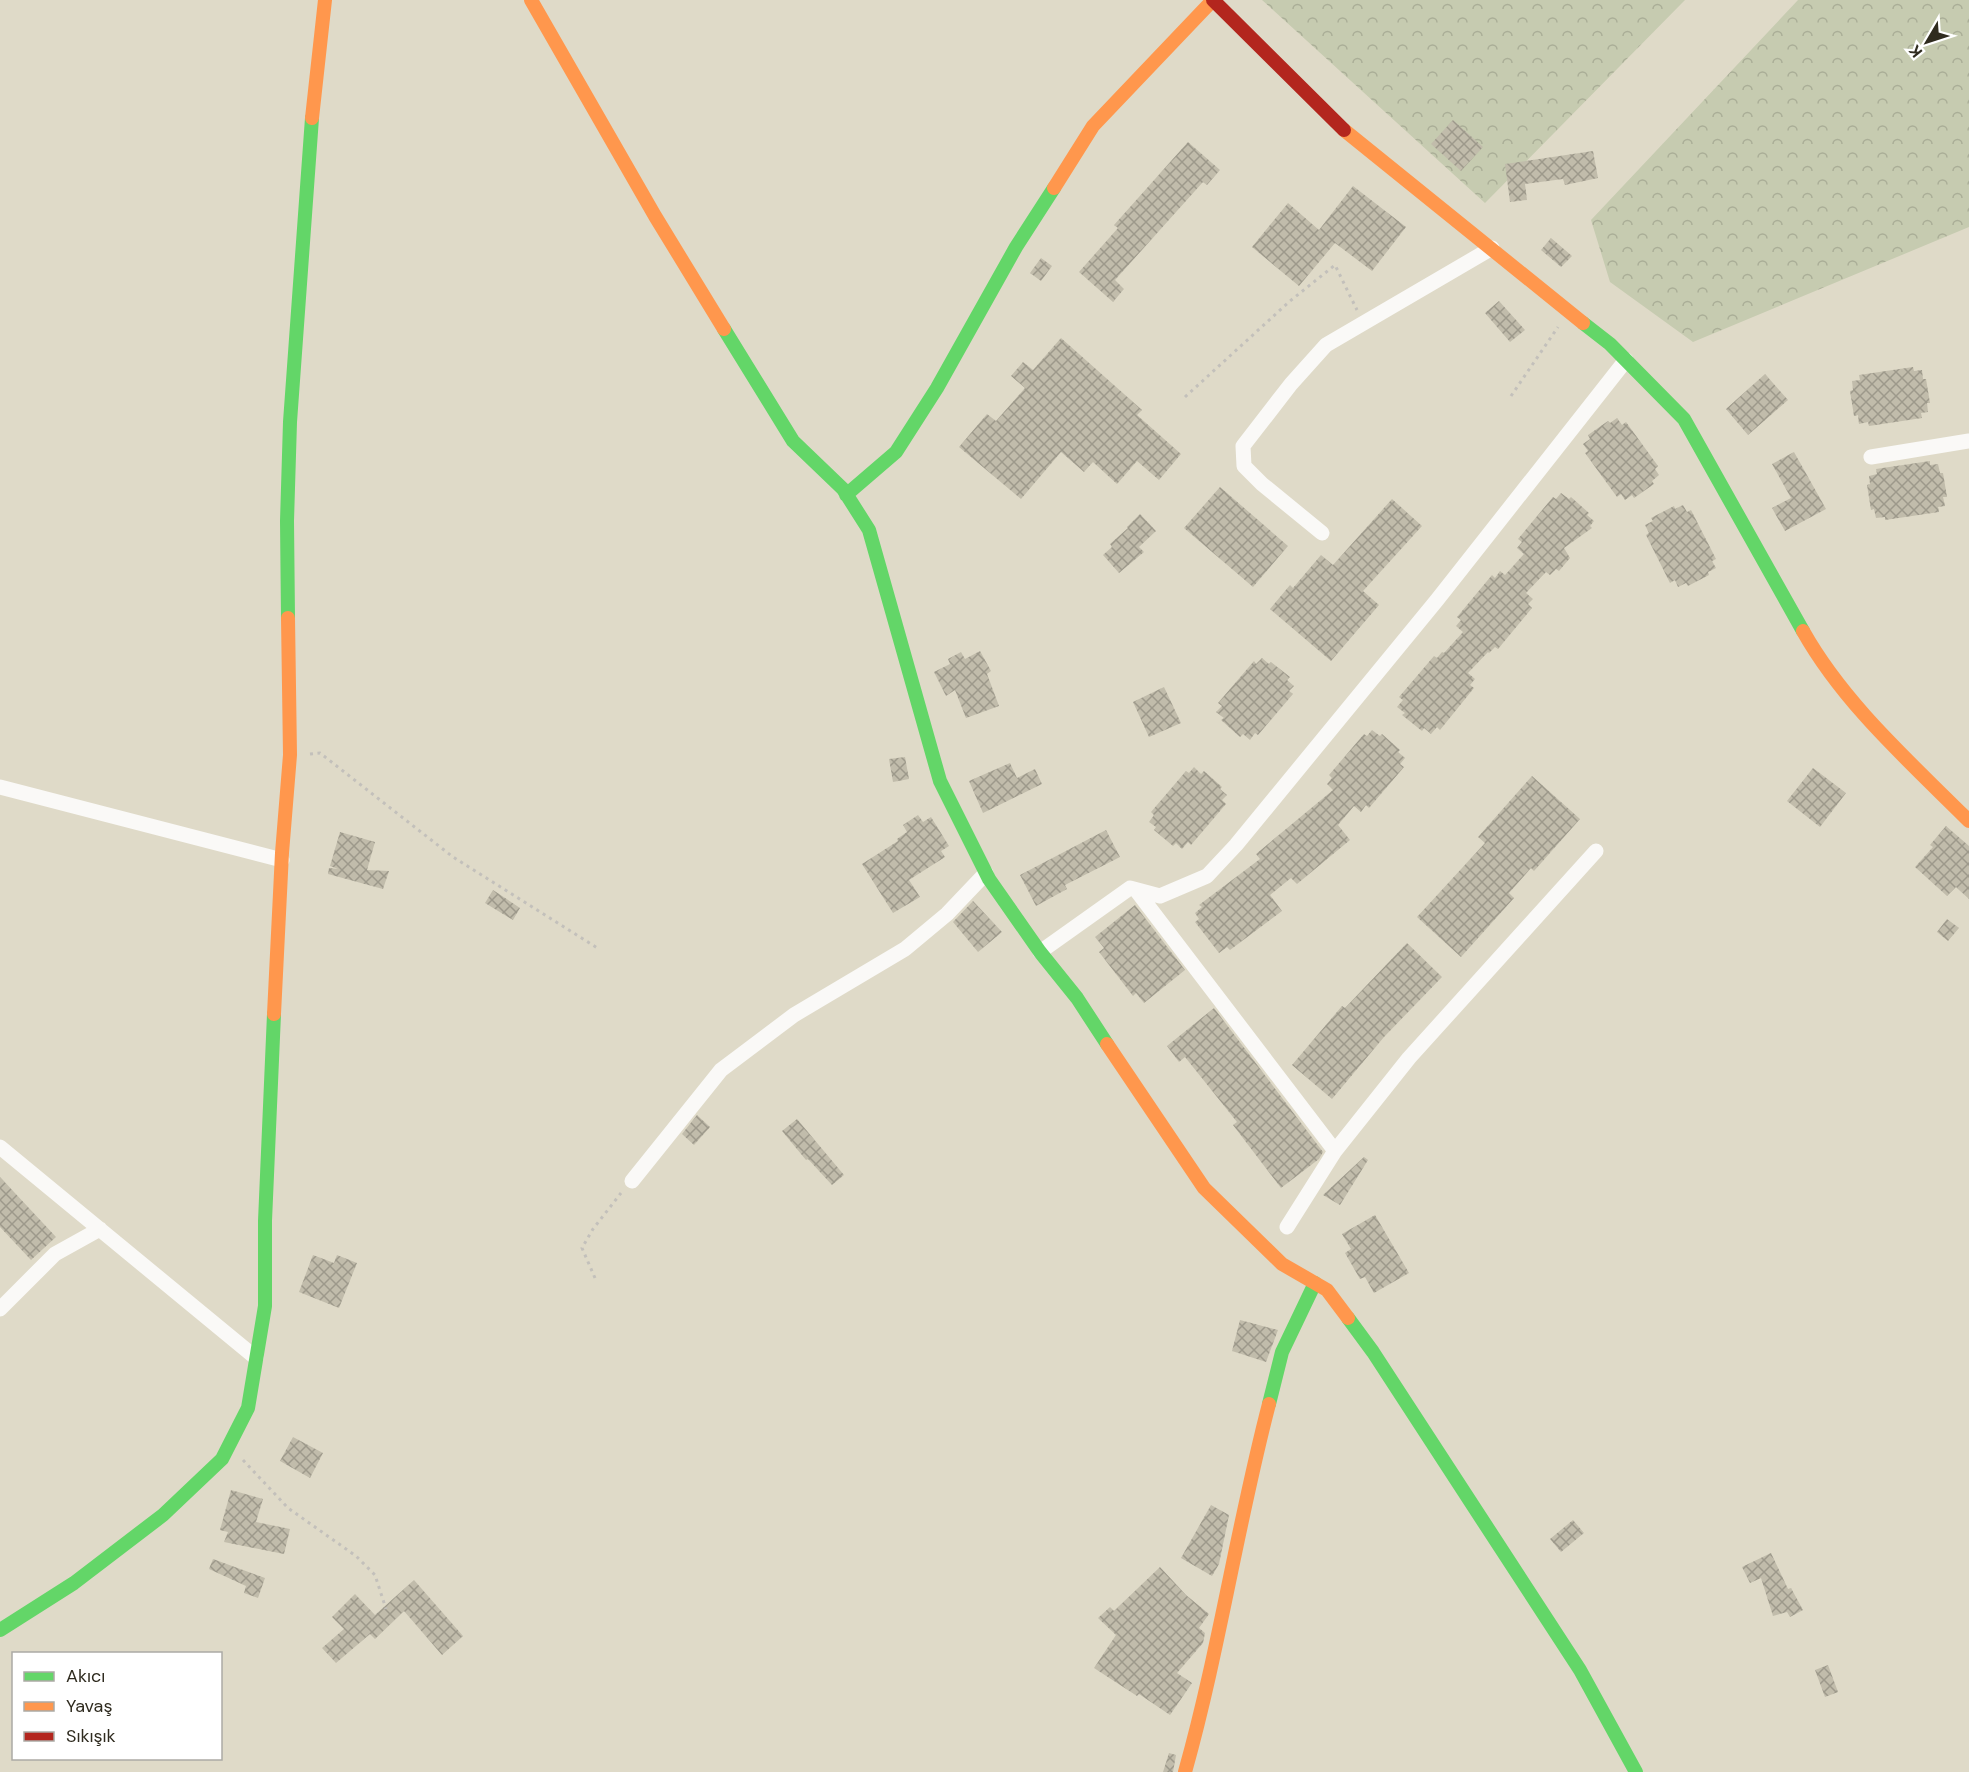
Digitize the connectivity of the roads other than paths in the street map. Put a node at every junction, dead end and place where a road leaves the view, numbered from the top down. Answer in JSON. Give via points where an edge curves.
{"nodes":[{"id":1,"x":325,"y":0,"type":"edge"},
{"id":2,"x":531,"y":0,"type":"edge"},
{"id":3,"x":1213,"y":0,"type":"edge"},
{"id":4,"x":1492,"y":248,"type":"junction"},
{"id":5,"x":1626,"y":360,"type":"junction"},
{"id":6,"x":1969,"y":441,"type":"edge"},
{"id":7,"x":1871,"y":457,"type":"dead end"},
{"id":8,"x":846,"y":495,"type":"junction"},
{"id":9,"x":1322,"y":533,"type":"dead end"},
{"id":10,"x":0,"y":787,"type":"edge"},
{"id":11,"x":1969,"y":821,"type":"edge"},
{"id":12,"x":1596,"y":852,"type":"dead end"},
{"id":13,"x":282,"y":860,"type":"junction"},
{"id":14,"x":986,"y":873,"type":"junction"},
{"id":15,"x":1136,"y":890,"type":"junction"},
{"id":16,"x":1040,"y":952,"type":"junction"},
{"id":17,"x":0,"y":1147,"type":"edge"},
{"id":18,"x":1335,"y":1151,"type":"junction"},
{"id":19,"x":632,"y":1181,"type":"road end"},
{"id":20,"x":1287,"y":1227,"type":"dead end"},
{"id":21,"x":100,"y":1228,"type":"junction"},
{"id":22,"x":1315,"y":1283,"type":"junction"},
{"id":23,"x":0,"y":1309,"type":"edge"},
{"id":24,"x":256,"y":1358,"type":"junction"},
{"id":25,"x":0,"y":1630,"type":"edge"},
{"id":26,"x":1185,"y":1772,"type":"edge"},
{"id":27,"x":1636,"y":1772,"type":"edge"}],
"edges":[{"from":1,"to":13,"type":"street","via":[[313,103],[290,422],[290,754]]},
{"from":2,"to":8,"type":"street","via":[[655,216],[793,441]]},
{"from":3,"to":4,"type":"street","via":[[1351,136]]},
{"from":3,"to":8,"type":"street","via":[[1094,126],[1016,247],[937,388],[896,452]]},
{"from":4,"to":5,"type":"street"},
{"from":4,"to":9,"type":"street","via":[[1326,345],[1244,446],[1244,466]]},
{"from":5,"to":11,"type":"street","via":[[1684,419],[1810,645],[1865,717]]},
{"from":5,"to":15,"type":"street","via":[[1430,609],[1222,860],[1207,876],[1160,896]]},
{"from":6,"to":7,"type":"street"},
{"from":8,"to":14,"type":"street","via":[[869,530],[940,781]]},
{"from":10,"to":13,"type":"street"},
{"from":12,"to":18,"type":"street","via":[[1409,1058]]},
{"from":13,"to":24,"type":"street","via":[[269,1100],[265,1306]]},
{"from":14,"to":16,"type":"street"},
{"from":14,"to":19,"type":"street","via":[[947,914],[905,949],[794,1015],[721,1070]]},
{"from":15,"to":16,"type":"street","via":[[1130,888]]},
{"from":15,"to":18,"type":"street"},
{"from":16,"to":22,"type":"street","via":[[1077,998],[1204,1188],[1282,1264]]},
{"from":17,"to":21,"type":"street"},
{"from":18,"to":20,"type":"street"},
{"from":21,"to":23,"type":"street","via":[[55,1254]]},
{"from":21,"to":24,"type":"street"},
{"from":22,"to":26,"type":"street","via":[[1282,1352],[1251,1471],[1200,1719]]},
{"from":22,"to":27,"type":"street","via":[[1328,1290],[1373,1352],[1580,1670]]},
{"from":24,"to":25,"type":"street","via":[[248,1408],[222,1459],[163,1515],[74,1583]]}]}
